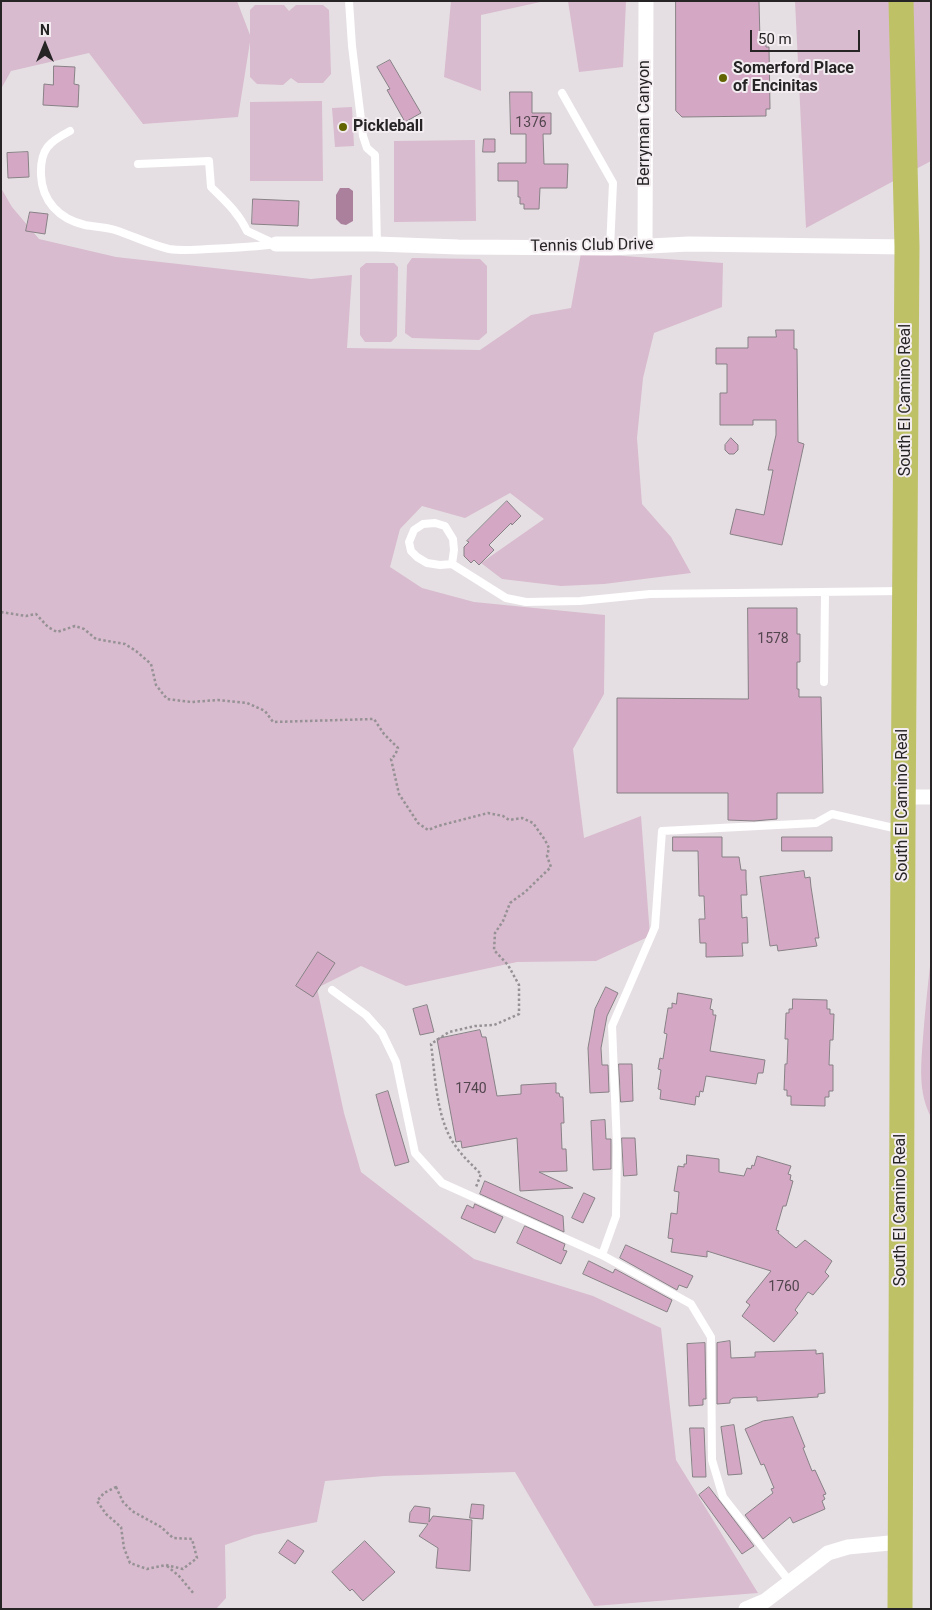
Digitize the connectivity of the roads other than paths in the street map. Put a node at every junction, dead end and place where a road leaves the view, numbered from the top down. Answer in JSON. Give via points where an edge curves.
{"nodes":[{"id":1,"x":349,"y":1,"type":"edge"},
{"id":2,"x":646,"y":1,"type":"edge"},
{"id":3,"x":900,"y":1,"type":"edge"},
{"id":4,"x":562,"y":94,"type":"dead end"},
{"id":5,"x":70,"y":131,"type":"dead end"},
{"id":6,"x":138,"y":164,"type":"dead end"},
{"id":7,"x":276,"y":244,"type":"junction"},
{"id":8,"x":377,"y":244,"type":"junction"},
{"id":9,"x":645,"y":245,"type":"junction"},
{"id":10,"x":907,"y":246,"type":"junction"},
{"id":11,"x":610,"y":248,"type":"junction"},
{"id":12,"x":452,"y":564,"type":"junction"},
{"id":13,"x":904,"y":591,"type":"junction"},
{"id":14,"x":825,"y":593,"type":"junction"},
{"id":15,"x":824,"y":682,"type":"dead end"},
{"id":16,"x":903,"y":797,"type":"junction"},
{"id":17,"x":931,"y":797,"type":"edge"},
{"id":18,"x":903,"y":830,"type":"junction"},
{"id":19,"x":332,"y":990,"type":"dead end"},
{"id":20,"x":602,"y":1255,"type":"junction"},
{"id":21,"x":900,"y":1542,"type":"junction"},
{"id":22,"x":790,"y":1582,"type":"junction"},
{"id":23,"x":746,"y":1609,"type":"edge"},
{"id":24,"x":900,"y":1609,"type":"edge"}],
"edges":[{"from":1,"to":8,"type":"lane","via":[[363,136],[367,148],[375,155]]},
{"from":2,"to":9,"type":"street","name":"Berryman Canyon"},
{"from":3,"to":10,"type":"main road","name":"South El Camino Real"},
{"from":4,"to":11,"type":"lane","via":[[613,183]]},
{"from":5,"to":7,"type":"lane","via":[[48,144],[40,172],[50,205],[70,220],[114,230],[170,249]]},
{"from":6,"to":7,"type":"lane","via":[[209,161],[211,187],[241,218],[246,231]]},
{"from":7,"to":8,"type":"street","name":"Tennis Club Drive"},
{"from":8,"to":11,"type":"street","name":"Tennis Club Drive"},
{"from":9,"to":10,"type":"street","name":"Tennis Club Drive"},
{"from":9,"to":11,"type":"street","name":"Tennis Club Drive"},
{"from":10,"to":13,"type":"main road","name":"South El Camino Real"},
{"from":12,"to":12,"type":"lane","via":[[427,563],[417,557],[409,542],[414,530],[423,524],[445,526],[453,539]]},
{"from":12,"to":14,"type":"lane","via":[[506,598],[526,602],[650,594]]},
{"from":13,"to":14,"type":"lane"},
{"from":13,"to":16,"type":"main road","name":"South El Camino Real"},
{"from":14,"to":15,"type":"lane"},
{"from":16,"to":17,"type":"street"},
{"from":16,"to":18,"type":"main road","name":"South El Camino Real"},
{"from":18,"to":20,"type":"lane","via":[[832,814],[816,823],[662,831],[655,927],[612,1026],[616,1216]]},
{"from":18,"to":21,"type":"main road","name":"South El Camino Real"},
{"from":19,"to":20,"type":"lane","via":[[366,1015],[382,1033],[396,1062],[416,1153],[442,1183]]},
{"from":20,"to":22,"type":"lane","via":[[692,1304],[711,1337],[712,1460],[724,1497]]},
{"from":21,"to":22,"type":"street","via":[[848,1547],[828,1553]]},
{"from":21,"to":24,"type":"main road","name":"South El Camino Real"},
{"from":22,"to":23,"type":"street","via":[[766,1601]]}]}
